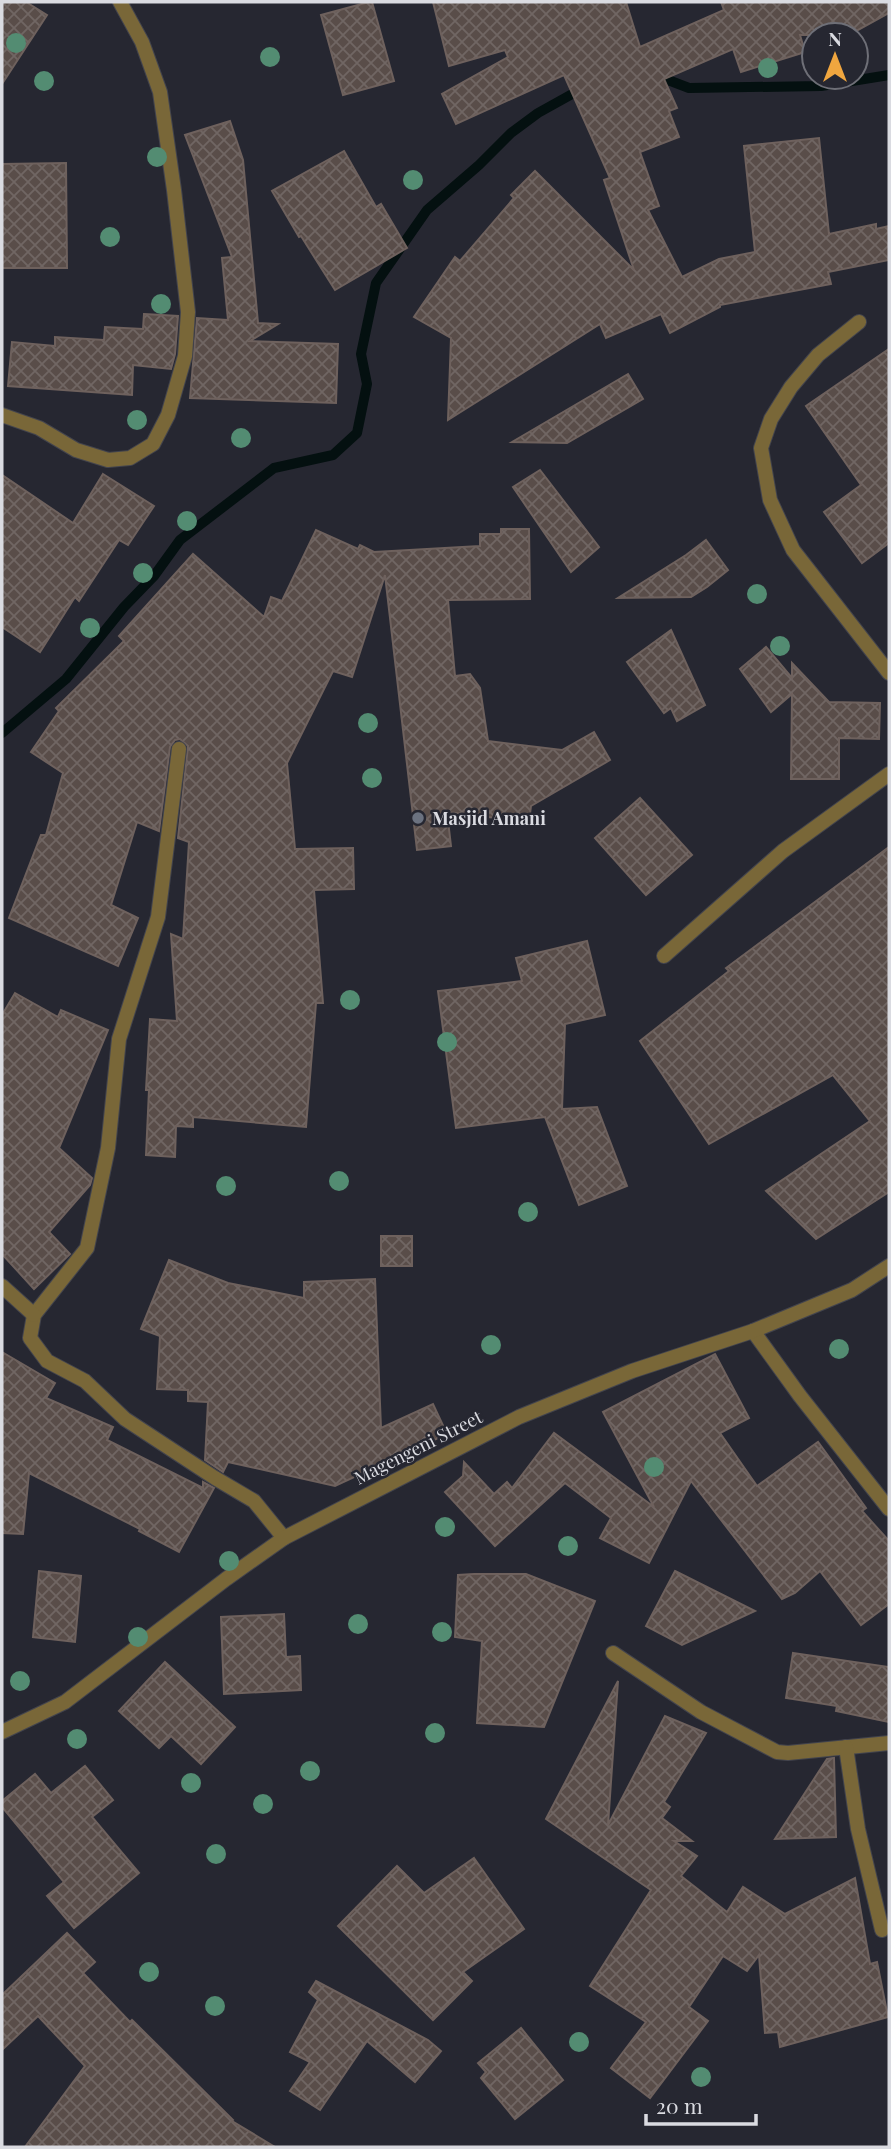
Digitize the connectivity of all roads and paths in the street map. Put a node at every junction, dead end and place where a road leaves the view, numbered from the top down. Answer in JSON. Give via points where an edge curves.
{"nodes":[{"id":1,"x":120,"y":2,"type":"edge"},
{"id":2,"x":859,"y":322,"type":"dead end"},
{"id":3,"x":2,"y":415,"type":"edge"},
{"id":4,"x":889,"y":673,"type":"edge"},
{"id":5,"x":179,"y":749,"type":"dead end"},
{"id":6,"x":889,"y":774,"type":"edge"},
{"id":7,"x":664,"y":956,"type":"dead end"},
{"id":8,"x":889,"y":1266,"type":"edge"},
{"id":9,"x":2,"y":1286,"type":"edge"},
{"id":10,"x":34,"y":1315,"type":"junction"},
{"id":11,"x":753,"y":1331,"type":"junction"},
{"id":12,"x":889,"y":1509,"type":"edge"},
{"id":13,"x":284,"y":1538,"type":"junction"},
{"id":14,"x":613,"y":1653,"type":"dead end"},
{"id":15,"x":2,"y":1732,"type":"edge"},
{"id":16,"x":889,"y":1743,"type":"edge"},
{"id":17,"x":846,"y":1747,"type":"junction"},
{"id":18,"x":882,"y":1930,"type":"dead end"}],
"edges":[{"from":1,"to":3,"type":"street","via":[[142,42],[160,92],[188,312],[185,356],[168,415],[153,444],[130,458],[108,460],[76,450],[39,428]]},
{"from":2,"to":4,"type":"street","via":[[818,355],[791,387],[771,419],[761,448],[770,500],[793,550]]},
{"from":5,"to":10,"type":"street","via":[[158,918],[119,1039],[108,1148],[87,1248]]},
{"from":6,"to":7,"type":"street","via":[[783,851]]},
{"from":8,"to":11,"type":"street","name":"Magengeni Street","via":[[852,1290]]},
{"from":9,"to":10,"type":"street"},
{"from":10,"to":13,"type":"street","via":[[30,1339],[47,1361],[85,1381],[125,1419],[254,1501]]},
{"from":11,"to":12,"type":"street"},
{"from":11,"to":13,"type":"street","name":"Magengeni Street","via":[[632,1371],[519,1417]]},
{"from":13,"to":15,"type":"street","name":"Magengeni Street","via":[[65,1702]]},
{"from":14,"to":17,"type":"street","via":[[701,1712],[765,1747],[788,1754]]},
{"from":16,"to":17,"type":"street"},
{"from":17,"to":18,"type":"street","via":[[858,1829]]}]}
